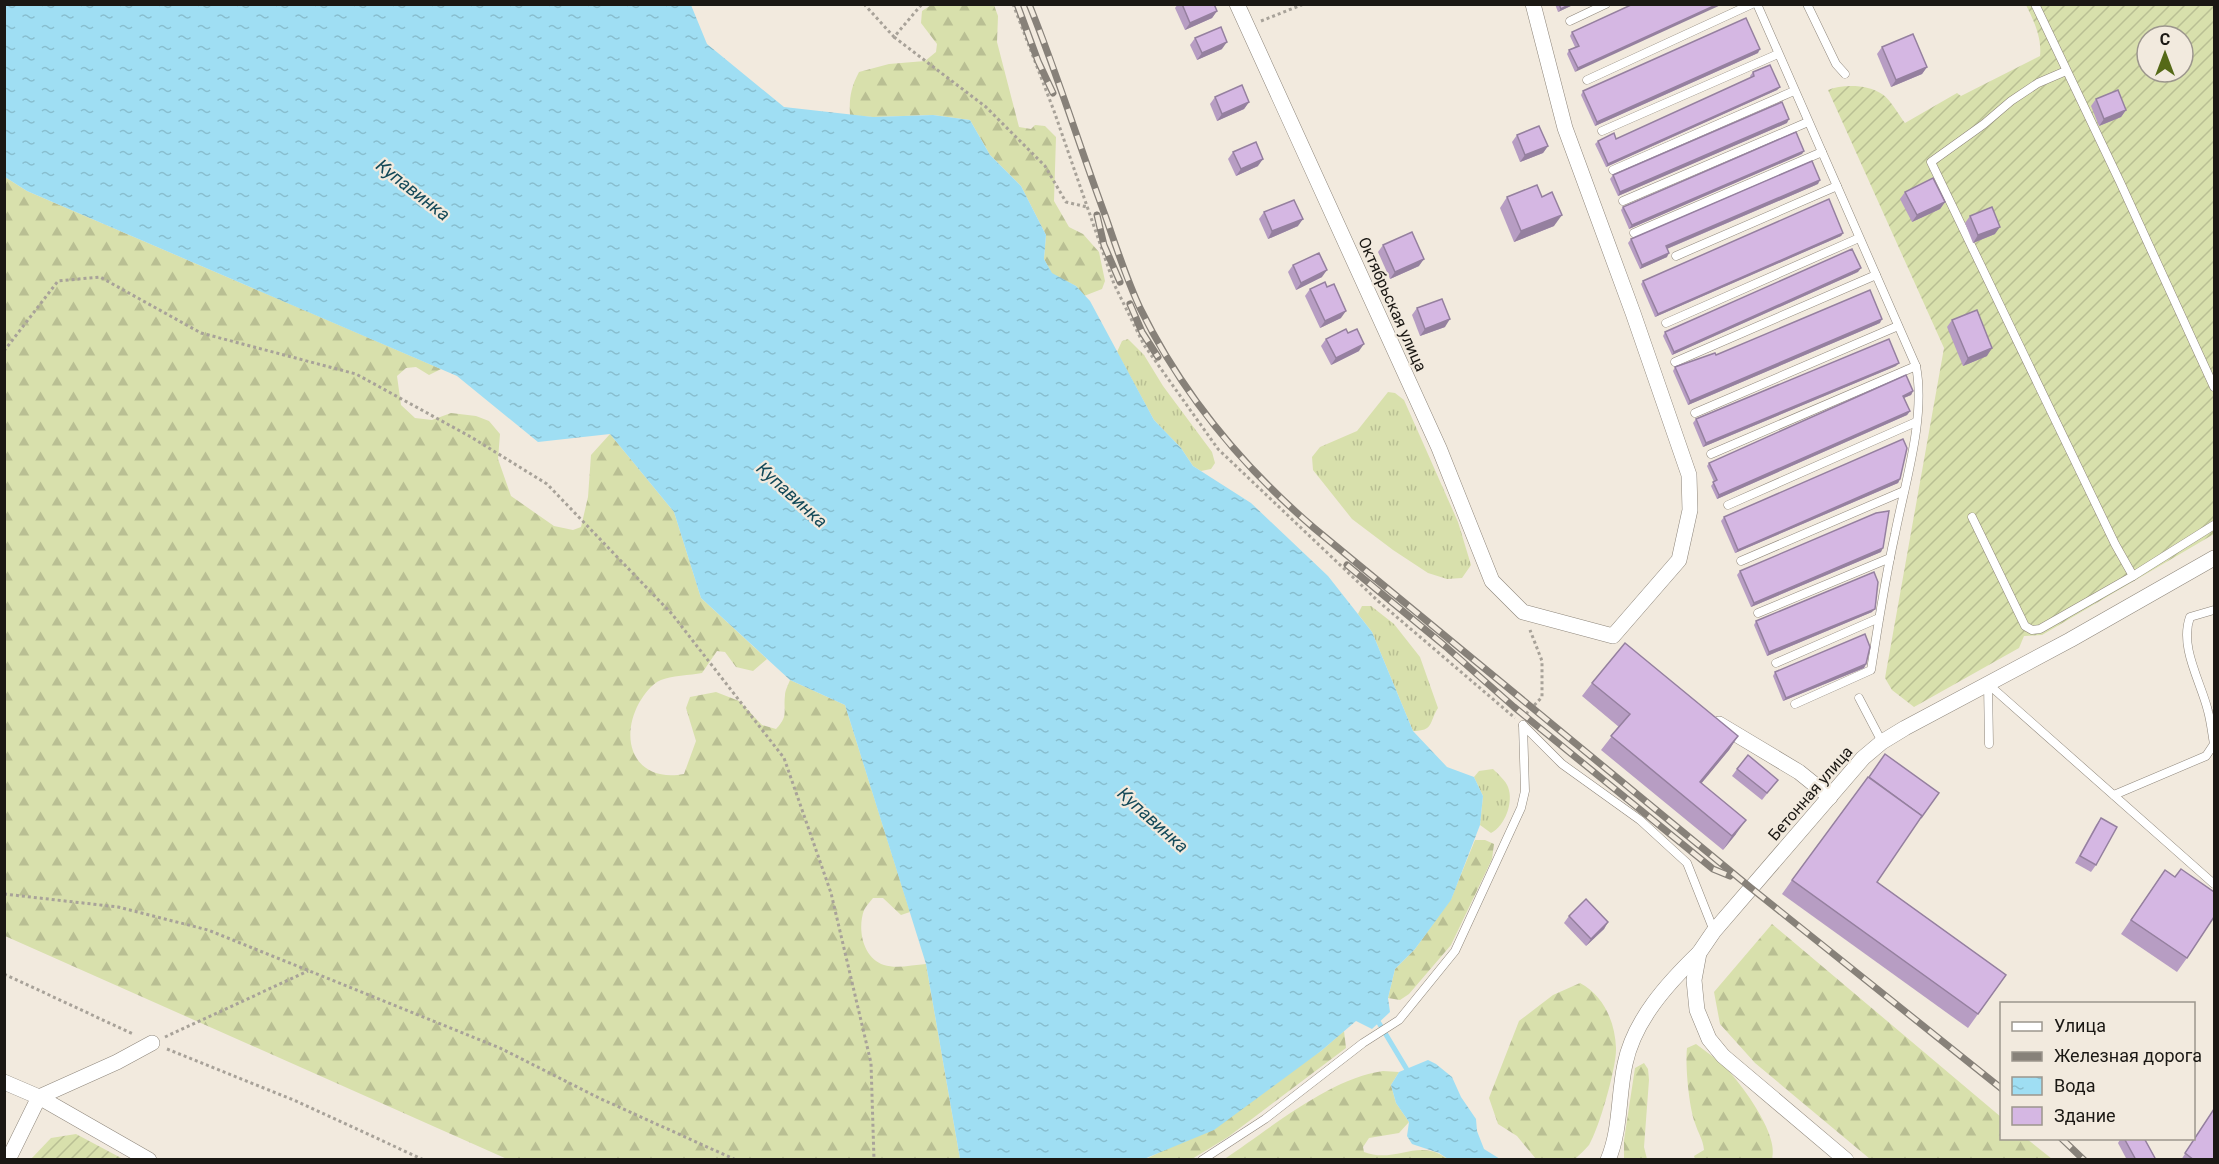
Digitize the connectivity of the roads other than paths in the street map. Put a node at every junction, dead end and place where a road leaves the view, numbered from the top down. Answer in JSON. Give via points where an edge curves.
{"nodes":[{"id":1,"x":1237,"y":4,"type":"edge"},
{"id":2,"x":1533,"y":4,"type":"edge"},
{"id":3,"x":1606,"y":4,"type":"edge"},
{"id":4,"x":1752,"y":4,"type":"edge"},
{"id":5,"x":1757,"y":4,"type":"edge"},
{"id":6,"x":1807,"y":4,"type":"edge"},
{"id":7,"x":2035,"y":4,"type":"edge"},
{"id":8,"x":1570,"y":21,"type":"dead end"},
{"id":9,"x":1778,"y":54,"type":"junction"},
{"id":10,"x":2066,"y":70,"type":"junction"},
{"id":11,"x":1845,"y":74,"type":"dead end"},
{"id":12,"x":1587,"y":80,"type":"dead end"},
{"id":13,"x":1794,"y":91,"type":"junction"},
{"id":14,"x":1808,"y":122,"type":"junction"},
{"id":15,"x":1602,"y":131,"type":"dead end"},
{"id":16,"x":1822,"y":152,"type":"junction"},
{"id":17,"x":1613,"y":170,"type":"dead end"},
{"id":18,"x":1837,"y":186,"type":"junction"},
{"id":19,"x":1623,"y":201,"type":"dead end"},
{"id":20,"x":1634,"y":233,"type":"dead end"},
{"id":21,"x":1859,"y":238,"type":"junction"},
{"id":22,"x":1676,"y":256,"type":"dead end"},
{"id":23,"x":1876,"y":275,"type":"junction"},
{"id":24,"x":1666,"y":322,"type":"dead end"},
{"id":25,"x":1898,"y":326,"type":"junction"},
{"id":26,"x":1675,"y":362,"type":"dead end"},
{"id":27,"x":1916,"y":366,"type":"junction"},
{"id":28,"x":2214,"y":387,"type":"edge"},
{"id":29,"x":1695,"y":413,"type":"dead end"},
{"id":30,"x":1916,"y":422,"type":"junction"},
{"id":31,"x":1711,"y":454,"type":"dead end"},
{"id":32,"x":1904,"y":491,"type":"junction"},
{"id":33,"x":1728,"y":505,"type":"dead end"},
{"id":34,"x":1972,"y":517,"type":"dead end"},
{"id":35,"x":2214,"y":525,"type":"edge"},
{"id":36,"x":1890,"y":558,"type":"junction"},
{"id":37,"x":2214,"y":558,"type":"edge"},
{"id":38,"x":1741,"y":561,"type":"dead end"},
{"id":39,"x":2133,"y":576,"type":"junction"},
{"id":40,"x":2214,"y":610,"type":"edge"},
{"id":41,"x":1758,"y":613,"type":"dead end"},
{"id":42,"x":1879,"y":618,"type":"junction"},
{"id":43,"x":1776,"y":663,"type":"dead end"},
{"id":44,"x":1988,"y":684,"type":"junction"},
{"id":45,"x":1859,"y":699,"type":"dead end"},
{"id":46,"x":1795,"y":704,"type":"dead end"},
{"id":47,"x":1707,"y":717,"type":"edge"},
{"id":48,"x":1882,"y":742,"type":"junction"},
{"id":49,"x":1989,"y":744,"type":"dead end"},
{"id":50,"x":2114,"y":795,"type":"junction"},
{"id":51,"x":1830,"y":797,"type":"junction"},
{"id":52,"x":2214,"y":884,"type":"edge"},
{"id":53,"x":1714,"y":931,"type":"junction"},
{"id":54,"x":1699,"y":953,"type":"junction"},
{"id":55,"x":152,"y":1043,"type":"road end"},
{"id":56,"x":4,"y":1082,"type":"edge"},
{"id":57,"x":39,"y":1097,"type":"junction"},
{"id":58,"x":8,"y":1160,"type":"edge"},
{"id":59,"x":149,"y":1160,"type":"edge"},
{"id":60,"x":1202,"y":1160,"type":"edge"},
{"id":61,"x":1608,"y":1160,"type":"edge"},
{"id":62,"x":1846,"y":1160,"type":"edge"}],
"edges":[{"from":1,"to":2,"type":"street","name":"Октябрьская улица","via":[[1439,448],[1492,581],[1523,612],[1617,640],[1679,560],[1690,510],[1689,475],[1565,128]]},
{"from":3,"to":8,"type":"lane"},
{"from":4,"to":12,"type":"lane"},
{"from":5,"to":9,"type":"lane"},
{"from":6,"to":11,"type":"lane","via":[[1836,64]]},
{"from":7,"to":10,"type":"lane"},
{"from":9,"to":13,"type":"lane"},
{"from":9,"to":15,"type":"lane"},
{"from":10,"to":28,"type":"lane"},
{"from":10,"to":39,"type":"lane","via":[[2011,101],[1931,162]]},
{"from":13,"to":14,"type":"lane"},
{"from":13,"to":17,"type":"lane"},
{"from":14,"to":16,"type":"lane"},
{"from":14,"to":19,"type":"lane"},
{"from":16,"to":18,"type":"lane"},
{"from":16,"to":20,"type":"lane"},
{"from":18,"to":21,"type":"lane"},
{"from":18,"to":22,"type":"lane"},
{"from":21,"to":23,"type":"lane"},
{"from":21,"to":24,"type":"lane"},
{"from":23,"to":25,"type":"lane"},
{"from":23,"to":26,"type":"lane"},
{"from":25,"to":27,"type":"lane"},
{"from":25,"to":29,"type":"lane"},
{"from":27,"to":30,"type":"lane"},
{"from":27,"to":31,"type":"lane"},
{"from":30,"to":32,"type":"lane"},
{"from":30,"to":33,"type":"lane"},
{"from":32,"to":36,"type":"lane"},
{"from":32,"to":38,"type":"lane"},
{"from":34,"to":39,"type":"lane","via":[[2025,626],[2032,630]]},
{"from":35,"to":39,"type":"lane"},
{"from":36,"to":41,"type":"lane"},
{"from":36,"to":42,"type":"lane"},
{"from":37,"to":44,"type":"street","name":"Бетонная улица"},
{"from":40,"to":50,"type":"lane","via":[[2190,617],[2186,629],[2214,744],[2206,756]]},
{"from":42,"to":43,"type":"lane"},
{"from":42,"to":46,"type":"lane","via":[[1870,670]]},
{"from":44,"to":48,"type":"street","name":"Бетонная улица"},
{"from":44,"to":49,"type":"lane"},
{"from":44,"to":50,"type":"lane"},
{"from":45,"to":48,"type":"lane"},
{"from":47,"to":51,"type":"street","via":[[1799,772]]},
{"from":48,"to":51,"type":"street","name":"Бетонная улица"},
{"from":50,"to":52,"type":"lane"},
{"from":51,"to":53,"type":"street","name":"Бетонная улица"},
{"from":53,"to":54,"type":"street","name":"Бетонная улица"},
{"from":53,"to":60,"type":"lane","via":[[1687,863],[1640,820],[1562,764],[1523,725],[1525,791],[1521,808],[1455,951],[1400,1020]]},
{"from":54,"to":61,"type":"street","via":[[1665,990],[1634,1036],[1625,1064],[1616,1133]]},
{"from":54,"to":62,"type":"street","name":"Бетонная улица","via":[[1694,980],[1696,1003],[1709,1040]]},
{"from":55,"to":57,"type":"street"},
{"from":56,"to":57,"type":"street"},
{"from":57,"to":58,"type":"street"},
{"from":57,"to":59,"type":"street"}]}
